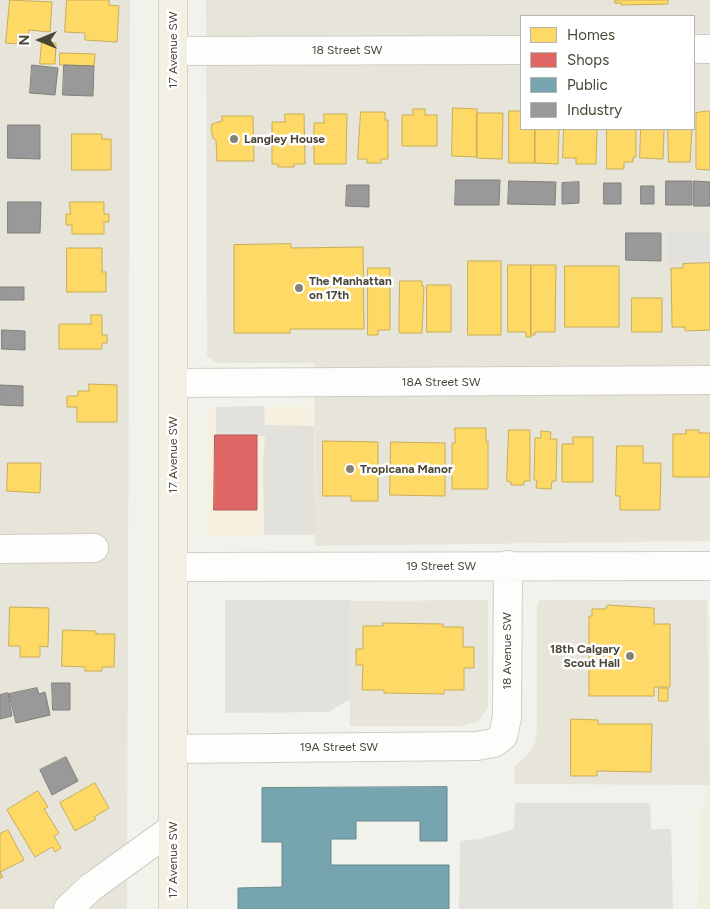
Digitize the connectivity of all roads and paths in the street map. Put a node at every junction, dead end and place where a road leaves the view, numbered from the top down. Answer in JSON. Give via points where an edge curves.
{"nodes":[{"id":1,"x":173,"y":0,"type":"edge"},
{"id":2,"x":695,"y":49,"type":"edge"},
{"id":3,"x":710,"y":49,"type":"edge"},
{"id":4,"x":520,"y":50,"type":"edge"},
{"id":5,"x":173,"y":51,"type":"junction"},
{"id":6,"x":710,"y":380,"type":"edge"},
{"id":7,"x":173,"y":383,"type":"junction"},
{"id":8,"x":94,"y":548,"type":"dead end"},
{"id":9,"x":0,"y":549,"type":"edge"},
{"id":10,"x":508,"y":565,"type":"junction"},
{"id":11,"x":710,"y":566,"type":"edge"},
{"id":12,"x":173,"y":567,"type":"junction"},
{"id":13,"x":503,"y":736,"type":"joint"},
{"id":14,"x":173,"y":749,"type":"junction"},
{"id":15,"x":173,"y":828,"type":"junction"},
{"id":16,"x":70,"y":908,"type":"edge"},
{"id":17,"x":173,"y":909,"type":"edge"}],
"edges":[{"from":1,"to":5,"type":"main road","name":"17 Avenue SW"},
{"from":2,"to":3,"type":"street"},
{"from":4,"to":5,"type":"street","name":"18 Street SW"},
{"from":5,"to":7,"type":"main road","name":"17 Avenue SW"},
{"from":6,"to":7,"type":"street","name":"18A Street SW"},
{"from":7,"to":12,"type":"main road","name":"17 Avenue SW"},
{"from":8,"to":9,"type":"street"},
{"from":10,"to":11,"type":"street","name":"19 Street SW"},
{"from":10,"to":12,"type":"street","name":"19 Street SW"},
{"from":10,"to":13,"type":"street","name":"18 Avenue SW","via":[[507,717]]},
{"from":12,"to":14,"type":"main road","name":"17 Avenue SW"},
{"from":13,"to":14,"type":"street","name":"19A Street SW","via":[[494,743],[476,746]]},
{"from":14,"to":15,"type":"main road","name":"17 Avenue SW"},
{"from":15,"to":16,"type":"street","via":[[90,888]]},
{"from":15,"to":17,"type":"main road","name":"17 Avenue SW"}]}
